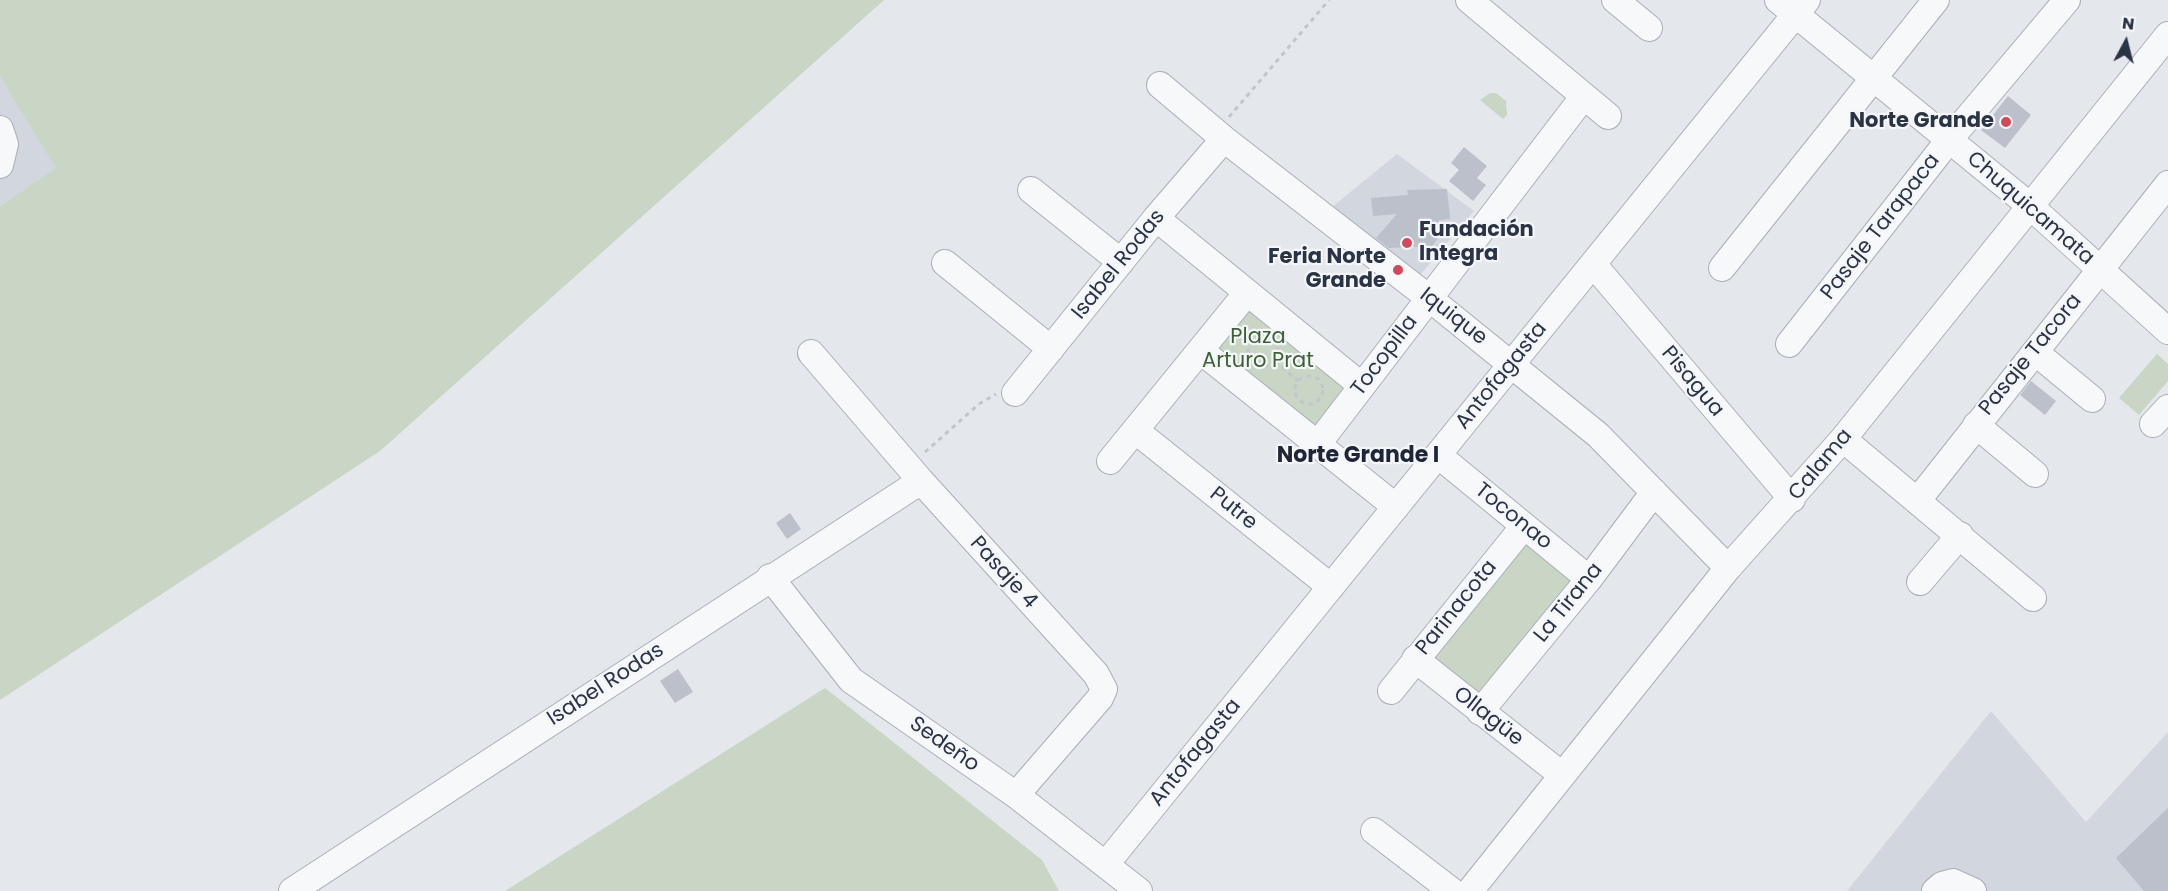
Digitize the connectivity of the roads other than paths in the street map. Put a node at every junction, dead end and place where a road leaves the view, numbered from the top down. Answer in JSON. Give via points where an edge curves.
{"nodes":[{"id":1,"x":1469,"y":0,"type":"edge"},
{"id":2,"x":1615,"y":0,"type":"edge"},
{"id":3,"x":1936,"y":0,"type":"edge"},
{"id":4,"x":2067,"y":0,"type":"edge"},
{"id":5,"x":1793,"y":5,"type":"edge"},
{"id":6,"x":1649,"y":28,"type":"dead end"},
{"id":7,"x":2168,"y":34,"type":"edge"},
{"id":8,"x":1873,"y":78,"type":"junction"},
{"id":9,"x":1160,"y":84,"type":"dead end"},
{"id":10,"x":1584,"y":96,"type":"junction"},
{"id":11,"x":1608,"y":116,"type":"dead end"},
{"id":12,"x":0,"y":129,"type":"edge"},
{"id":13,"x":1220,"y":136,"type":"junction"},
{"id":14,"x":1949,"y":140,"type":"junction"},
{"id":15,"x":0,"y":165,"type":"edge"},
{"id":16,"x":1031,"y":190,"type":"dead end"},
{"id":17,"x":2166,"y":190,"type":"edge"},
{"id":18,"x":2029,"y":205,"type":"junction"},
{"id":19,"x":1156,"y":218,"type":"junction"},
{"id":20,"x":1121,"y":262,"type":"junction"},
{"id":21,"x":945,"y":263,"type":"dead end"},
{"id":22,"x":1593,"y":264,"type":"junction"},
{"id":23,"x":1722,"y":268,"type":"dead end"},
{"id":24,"x":2100,"y":269,"type":"junction"},
{"id":25,"x":1246,"y":294,"type":"junction"},
{"id":26,"x":1429,"y":298,"type":"junction"},
{"id":27,"x":2168,"y":331,"type":"edge"},
{"id":28,"x":1789,"y":344,"type":"dead end"},
{"id":29,"x":1051,"y":349,"type":"junction"},
{"id":30,"x":1200,"y":351,"type":"junction"},
{"id":31,"x":2035,"y":352,"type":"junction"},
{"id":32,"x":811,"y":353,"type":"dead end"},
{"id":33,"x":1512,"y":364,"type":"junction"},
{"id":34,"x":1362,"y":386,"type":"junction"},
{"id":35,"x":1015,"y":393,"type":"road end"},
{"id":36,"x":2092,"y":399,"type":"dead end"},
{"id":37,"x":1976,"y":425,"type":"junction"},
{"id":38,"x":1136,"y":431,"type":"junction"},
{"id":39,"x":1844,"y":439,"type":"junction"},
{"id":40,"x":1317,"y":445,"type":"junction"},
{"id":41,"x":1438,"y":455,"type":"junction"},
{"id":42,"x":1110,"y":461,"type":"dead end"},
{"id":43,"x":914,"y":474,"type":"junction"},
{"id":44,"x":2035,"y":474,"type":"dead end"},
{"id":45,"x":1654,"y":492,"type":"junction"},
{"id":46,"x":1792,"y":499,"type":"junction"},
{"id":47,"x":1918,"y":500,"type":"junction"},
{"id":48,"x":1396,"y":507,"type":"junction"},
{"id":49,"x":1524,"y":526,"type":"junction"},
{"id":50,"x":1960,"y":535,"type":"junction"},
{"id":51,"x":1728,"y":568,"type":"junction"},
{"id":52,"x":770,"y":577,"type":"junction"},
{"id":53,"x":1589,"y":579,"type":"junction"},
{"id":54,"x":1920,"y":582,"type":"dead end"},
{"id":55,"x":1331,"y":587,"type":"junction"},
{"id":56,"x":2033,"y":598,"type":"dead end"},
{"id":57,"x":1415,"y":659,"type":"junction"},
{"id":58,"x":1391,"y":691,"type":"dead end"},
{"id":59,"x":1480,"y":712,"type":"junction"},
{"id":60,"x":1562,"y":775,"type":"junction"},
{"id":61,"x":1016,"y":795,"type":"junction"},
{"id":62,"x":1374,"y":831,"type":"dead end"},
{"id":63,"x":1106,"y":864,"type":"junction"},
{"id":64,"x":292,"y":891,"type":"edge"},
{"id":65,"x":1139,"y":891,"type":"edge"},
{"id":66,"x":1452,"y":891,"type":"edge"},
{"id":67,"x":1470,"y":891,"type":"edge"},
{"id":68,"x":1935,"y":891,"type":"edge"},
{"id":69,"x":1973,"y":891,"type":"edge"}],
"edges":[{"from":1,"to":10,"type":"street"},
{"from":2,"to":6,"type":"street"},
{"from":3,"to":8,"type":"street"},
{"from":4,"to":14,"type":"street","name":"Pasaje Tarapaca"},
{"from":5,"to":8,"type":"street","name":"Chuquicamata"},
{"from":5,"to":22,"type":"street","name":"Antofagasta"},
{"from":7,"to":18,"type":"street","name":"Calama"},
{"from":8,"to":14,"type":"street","name":"Chuquicamata"},
{"from":8,"to":23,"type":"street"},
{"from":9,"to":13,"type":"street","name":"Iquique"},
{"from":10,"to":11,"type":"street"},
{"from":10,"to":26,"type":"street","name":"Tocopilla"},
{"from":12,"to":15,"type":"street","via":[[5,144]]},
{"from":13,"to":19,"type":"street","name":"Isabel Rodas"},
{"from":13,"to":26,"type":"street","name":"Iquique"},
{"from":14,"to":18,"type":"street","name":"Chuquicamata"},
{"from":14,"to":28,"type":"street","name":"Pasaje Tarapaca"},
{"from":16,"to":20,"type":"street"},
{"from":17,"to":24,"type":"street","name":"Pasaje Tacora"},
{"from":18,"to":24,"type":"street","name":"Chuquicamata"},
{"from":18,"to":39,"type":"street","name":"Calama"},
{"from":19,"to":20,"type":"street","name":"Isabel Rodas"},
{"from":19,"to":25,"type":"street"},
{"from":20,"to":29,"type":"street","name":"Isabel Rodas"},
{"from":21,"to":29,"type":"street"},
{"from":22,"to":33,"type":"street","name":"Antofagasta"},
{"from":22,"to":46,"type":"street","name":"Pisagua"},
{"from":24,"to":27,"type":"street","name":"Chuquicamata"},
{"from":24,"to":31,"type":"street","name":"Pasaje Tacora"},
{"from":25,"to":30,"type":"street"},
{"from":25,"to":34,"type":"street"},
{"from":26,"to":33,"type":"street","name":"Iquique"},
{"from":26,"to":34,"type":"street","name":"Tocopilla"},
{"from":29,"to":35,"type":"street","name":"Isabel Rodas"},
{"from":30,"to":38,"type":"street"},
{"from":30,"to":40,"type":"street"},
{"from":31,"to":36,"type":"street"},
{"from":31,"to":37,"type":"street","name":"Pasaje Tacora"},
{"from":32,"to":43,"type":"street","name":"Pasaje 4"},
{"from":33,"to":41,"type":"street","name":"Antofagasta"},
{"from":33,"to":45,"type":"street","name":"Iquique","via":[[1599,435]]},
{"from":34,"to":40,"type":"street","name":"Tocopilla"},
{"from":37,"to":44,"type":"street"},
{"from":37,"to":47,"type":"street","name":"Pasaje Tacora"},
{"from":38,"to":42,"type":"street"},
{"from":38,"to":55,"type":"street","name":"Putre"},
{"from":39,"to":46,"type":"street","name":"Calama"},
{"from":39,"to":47,"type":"street"},
{"from":40,"to":48,"type":"street"},
{"from":41,"to":48,"type":"street","name":"Antofagasta"},
{"from":41,"to":49,"type":"street","name":"Toconao"},
{"from":43,"to":52,"type":"street","name":"Isabel Rodas"},
{"from":43,"to":61,"type":"street","name":"Pasaje 4","via":[[1096,674],[1104,689]]},
{"from":45,"to":51,"type":"street","name":"Iquique"},
{"from":45,"to":53,"type":"street","name":"La Tirana"},
{"from":46,"to":51,"type":"street","name":"Calama"},
{"from":47,"to":50,"type":"street"},
{"from":48,"to":55,"type":"street","name":"Antofagasta"},
{"from":49,"to":53,"type":"street","name":"Toconao"},
{"from":49,"to":57,"type":"street","name":"Parinacota"},
{"from":50,"to":54,"type":"street"},
{"from":50,"to":56,"type":"street"},
{"from":51,"to":60,"type":"street","name":"Calama"},
{"from":52,"to":61,"type":"street","name":"Sedeño","via":[[851,680]]},
{"from":52,"to":64,"type":"street","name":"Isabel Rodas"},
{"from":53,"to":59,"type":"street","name":"La Tirana"},
{"from":55,"to":63,"type":"street","name":"Antofagasta"},
{"from":57,"to":58,"type":"street","name":"Parinacota"},
{"from":57,"to":59,"type":"street","name":"Ollagüe"},
{"from":59,"to":60,"type":"street","name":"Ollagüe"},
{"from":60,"to":67,"type":"street","name":"Calama"},
{"from":61,"to":63,"type":"street","name":"Sedeño"},
{"from":62,"to":66,"type":"street"},
{"from":63,"to":65,"type":"street","name":"Sedeño"},
{"from":68,"to":69,"type":"street","via":[[1953,882]]}]}
